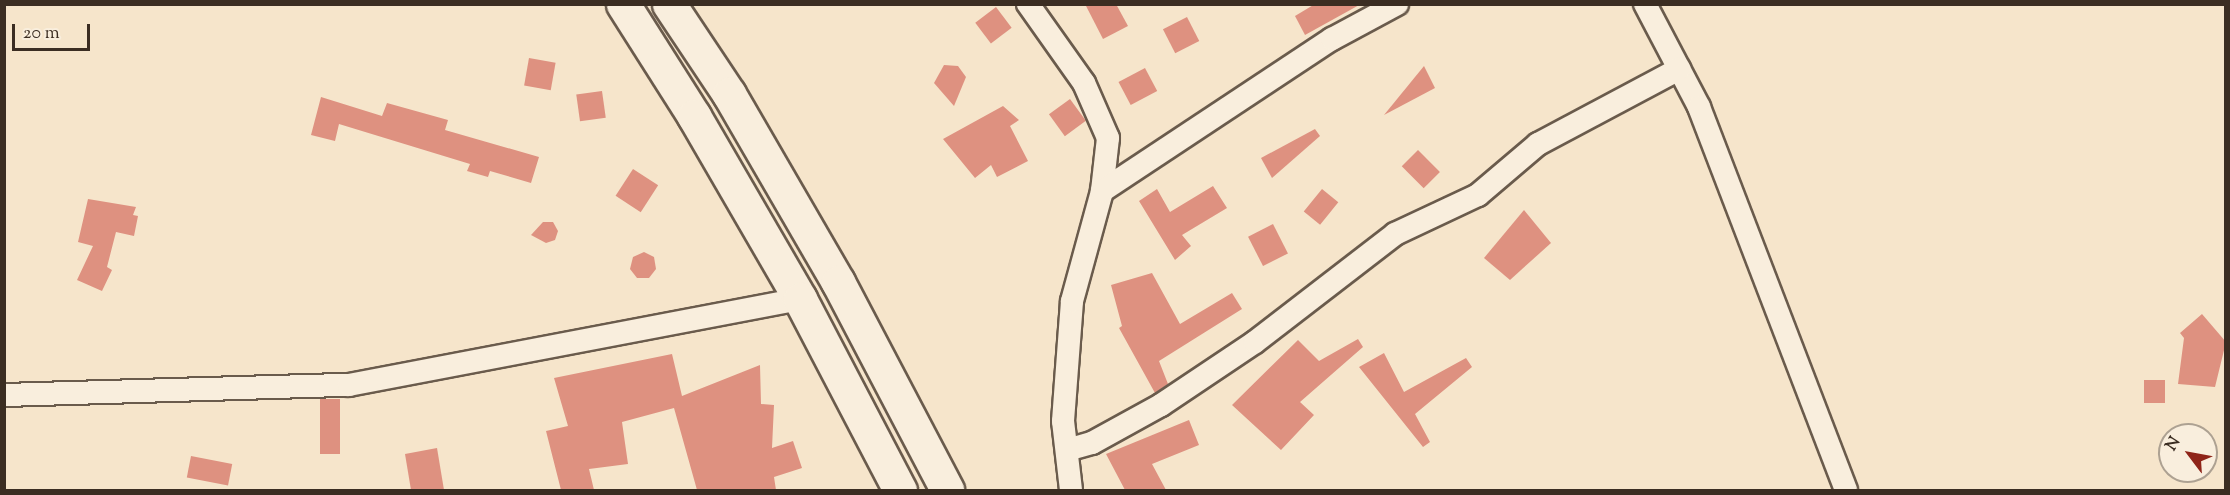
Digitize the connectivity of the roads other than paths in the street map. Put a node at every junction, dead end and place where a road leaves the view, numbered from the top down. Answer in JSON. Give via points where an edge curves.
{"nodes":[{"id":1,"x":623,"y":4,"type":"edge"},
{"id":2,"x":669,"y":4,"type":"edge"},
{"id":3,"x":1028,"y":4,"type":"edge"},
{"id":4,"x":1397,"y":4,"type":"edge"},
{"id":5,"x":1645,"y":4,"type":"edge"},
{"id":6,"x":1678,"y":69,"type":"junction"},
{"id":7,"x":1102,"y":191,"type":"junction"},
{"id":8,"x":800,"y":298,"type":"junction"},
{"id":9,"x":4,"y":395,"type":"edge"},
{"id":10,"x":1067,"y":450,"type":"junction"},
{"id":11,"x":900,"y":490,"type":"edge"},
{"id":12,"x":947,"y":490,"type":"edge"},
{"id":13,"x":1071,"y":490,"type":"edge"},
{"id":14,"x":1846,"y":490,"type":"edge"}],
"edges":[{"from":1,"to":8,"type":"main road","via":[[694,116]]},
{"from":2,"to":12,"type":"main road","via":[[729,94],[838,282]]},
{"from":3,"to":7,"type":"street","via":[[1084,83],[1108,138]]},
{"from":4,"to":7,"type":"street","via":[[1332,39]]},
{"from":5,"to":6,"type":"street"},
{"from":6,"to":10,"type":"street","via":[[1538,144],[1478,195],[1443,216],[1395,234],[1255,342],[1161,405],[1092,442]]},
{"from":6,"to":14,"type":"street","via":[[1699,107]]},
{"from":7,"to":10,"type":"street","via":[[1072,301],[1063,421]]},
{"from":8,"to":9,"type":"street","via":[[349,385]]},
{"from":8,"to":11,"type":"main road"},
{"from":10,"to":13,"type":"street"}]}
